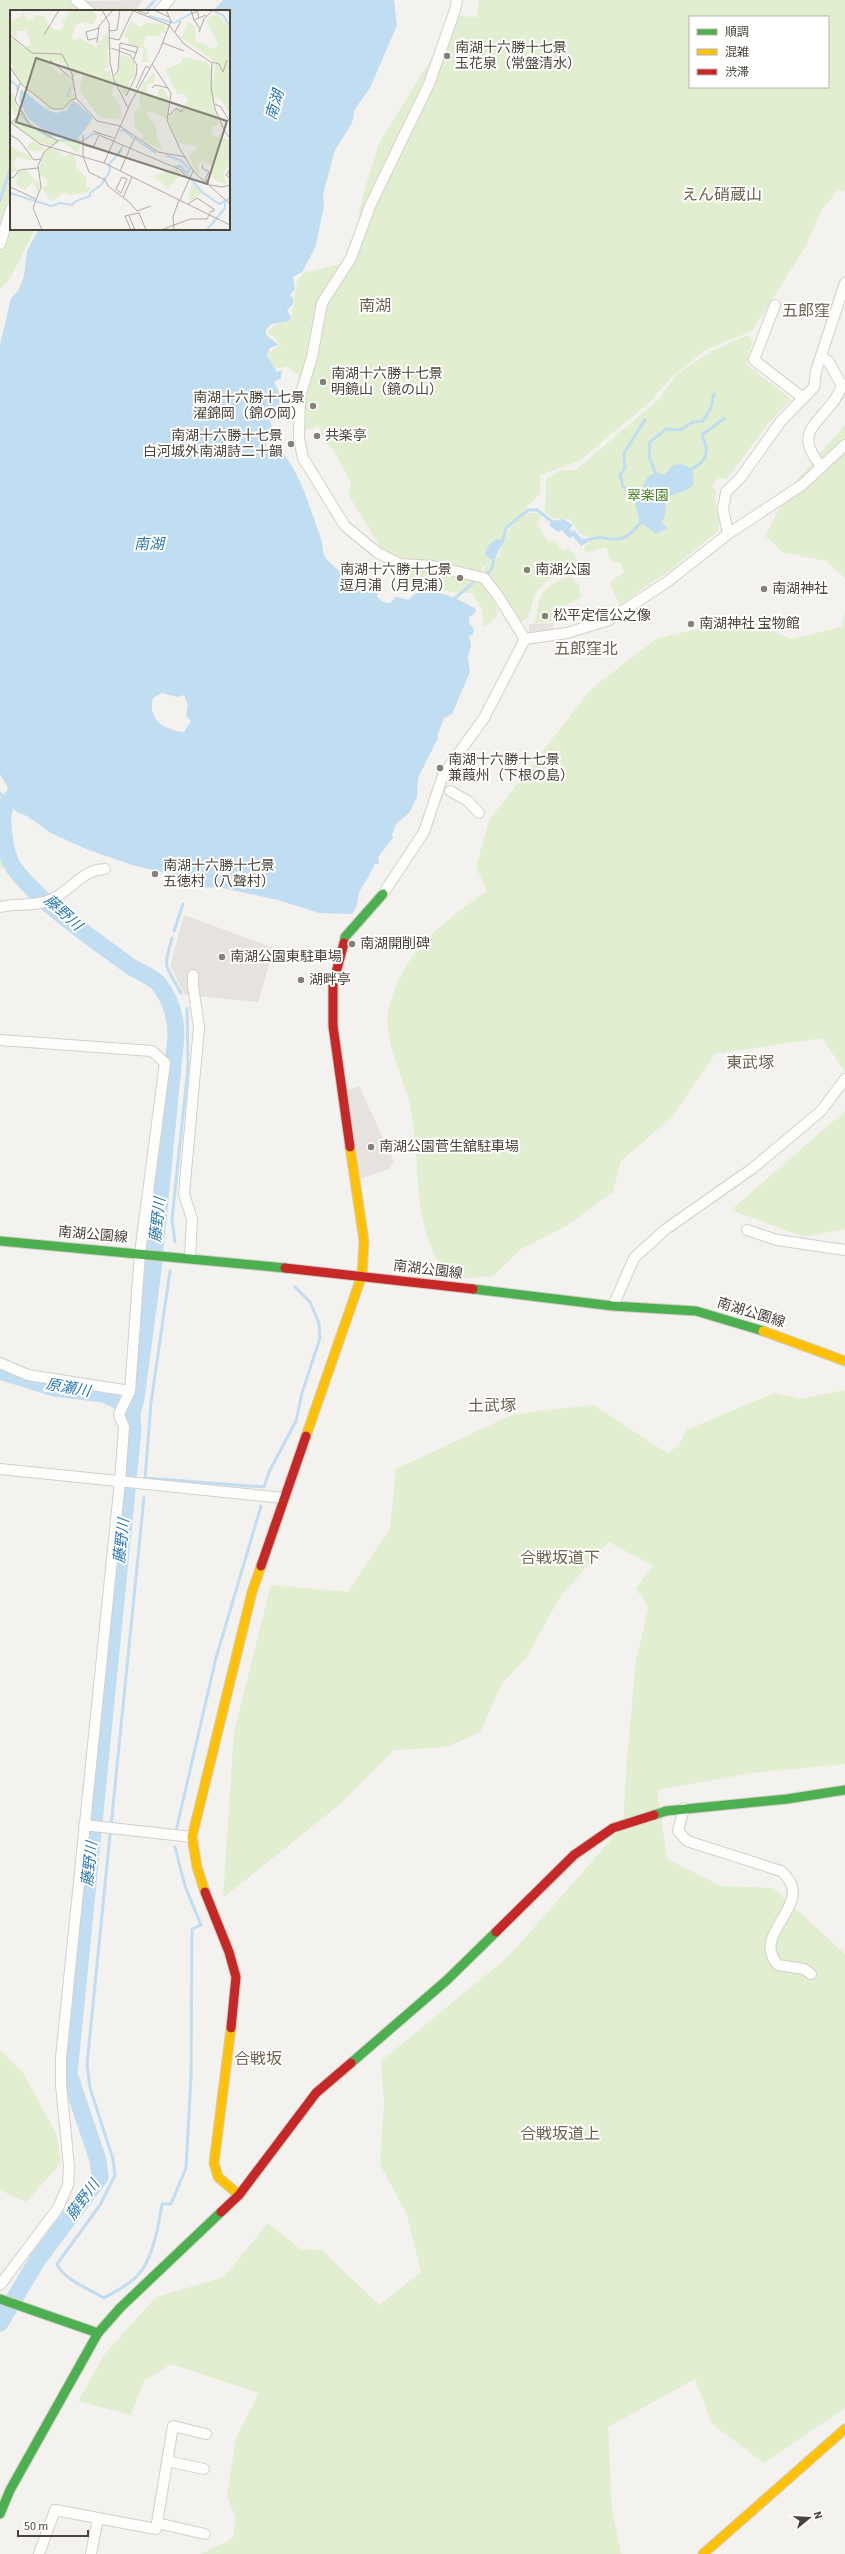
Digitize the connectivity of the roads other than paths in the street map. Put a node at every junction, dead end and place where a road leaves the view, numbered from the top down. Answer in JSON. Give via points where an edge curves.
{"nodes":[{"id":1,"x":76,"y":0,"type":"edge"},
{"id":2,"x":169,"y":0,"type":"edge"},
{"id":3,"x":457,"y":0,"type":"edge"},
{"id":4,"x":89,"y":10,"type":"edge"},
{"id":5,"x":160,"y":10,"type":"edge"},
{"id":6,"x":10,"y":211,"type":"edge"},
{"id":7,"x":0,"y":244,"type":"edge"},
{"id":8,"x":845,"y":283,"type":"edge"},
{"id":9,"x":776,"y":305,"type":"dead end"},
{"id":10,"x":822,"y":357,"type":"junction"},
{"id":11,"x":803,"y":398,"type":"junction"},
{"id":12,"x":845,"y":445,"type":"edge"},
{"id":13,"x":822,"y":467,"type":"junction"},
{"id":14,"x":728,"y":534,"type":"junction"},
{"id":15,"x":525,"y":639,"type":"junction"},
{"id":16,"x":450,"y":791,"type":"dead end"},
{"id":17,"x":479,"y":813,"type":"dead end"},
{"id":18,"x":105,"y":869,"type":"dead end"},
{"id":19,"x":383,"y":894,"type":"joint"},
{"id":20,"x":0,"y":907,"type":"edge"},
{"id":21,"x":193,"y":975,"type":"dead end"},
{"id":22,"x":0,"y":1040,"type":"edge"},
{"id":23,"x":845,"y":1079,"type":"edge"},
{"id":24,"x":747,"y":1230,"type":"dead end"},
{"id":25,"x":0,"y":1241,"type":"edge"},
{"id":26,"x":845,"y":1250,"type":"edge"},
{"id":27,"x":140,"y":1253,"type":"junction"},
{"id":28,"x":190,"y":1258,"type":"junction"},
{"id":29,"x":362,"y":1275,"type":"junction"},
{"id":30,"x":613,"y":1306,"type":"junction"},
{"id":31,"x":845,"y":1361,"type":"edge"},
{"id":32,"x":0,"y":1363,"type":"edge"},
{"id":33,"x":130,"y":1391,"type":"junction"},
{"id":34,"x":0,"y":1469,"type":"edge"},
{"id":35,"x":120,"y":1481,"type":"junction"},
{"id":36,"x":284,"y":1498,"type":"junction"},
{"id":37,"x":845,"y":1790,"type":"edge"},
{"id":38,"x":684,"y":1808,"type":"junction"},
{"id":39,"x":84,"y":1825,"type":"junction"},
{"id":40,"x":192,"y":1837,"type":"junction"},
{"id":41,"x":811,"y":1974,"type":"dead end"},
{"id":42,"x":239,"y":2195,"type":"junction"},
{"id":43,"x":0,"y":2285,"type":"edge"},
{"id":44,"x":0,"y":2299,"type":"edge"},
{"id":45,"x":98,"y":2333,"type":"junction"},
{"id":46,"x":845,"y":2428,"type":"edge"},
{"id":47,"x":206,"y":2434,"type":"dead end"},
{"id":48,"x":168,"y":2462,"type":"junction"},
{"id":49,"x":204,"y":2469,"type":"dead end"},
{"id":50,"x":0,"y":2514,"type":"edge"},
{"id":51,"x":98,"y":2518,"type":"junction"},
{"id":52,"x":157,"y":2523,"type":"junction"},
{"id":53,"x":205,"y":2534,"type":"dead end"},
{"id":54,"x":39,"y":2554,"type":"edge"},
{"id":55,"x":91,"y":2554,"type":"edge"},
{"id":56,"x":703,"y":2554,"type":"edge"}],
"edges":[{"from":1,"to":4,"type":"street"},
{"from":2,"to":5,"type":"street"},
{"from":3,"to":15,"type":"street","via":[[429,84],[373,199],[351,258],[322,304],[312,357],[300,396],[299,438],[303,458],[345,526],[378,553],[400,564],[433,566],[484,578]]},
{"from":6,"to":7,"type":"street"},
{"from":8,"to":10,"type":"street"},
{"from":9,"to":11,"type":"street","via":[[754,360]]},
{"from":10,"to":11,"type":"street","via":[[816,371],[814,386]]},
{"from":10,"to":13,"type":"street","via":[[828,362],[842,386],[837,399],[809,432],[807,444],[812,456]]},
{"from":11,"to":14,"type":"street","via":[[781,421],[741,477],[726,492],[723,509]]},
{"from":12,"to":13,"type":"street"},
{"from":13,"to":14,"type":"street","via":[[802,485]]},
{"from":14,"to":15,"type":"street","via":[[667,582],[610,620],[567,633]]},
{"from":15,"to":19,"type":"street","via":[[484,718],[443,775],[424,832]]},
{"from":16,"to":17,"type":"street","via":[[468,801]]},
{"from":18,"to":20,"type":"street","via":[[86,874],[53,899]]},
{"from":19,"to":29,"type":"street","via":[[345,937],[333,984],[333,1026],[364,1241]]},
{"from":21,"to":28,"type":"street","via":[[199,1027],[184,1194],[192,1219]]},
{"from":22,"to":27,"type":"street","via":[[152,1051],[165,1063]]},
{"from":23,"to":30,"type":"street","via":[[821,1111],[753,1168],[666,1229],[634,1258]]},
{"from":24,"to":26,"type":"street","via":[[777,1240]]},
{"from":25,"to":27,"type":"street","name":"南湖公園線"},
{"from":27,"to":28,"type":"street","name":"南湖公園線"},
{"from":27,"to":33,"type":"street"},
{"from":28,"to":29,"type":"street","name":"南湖公園線"},
{"from":29,"to":30,"type":"street","name":"南湖公園線"},
{"from":29,"to":36,"type":"street"},
{"from":30,"to":31,"type":"street","name":"南湖公園線","via":[[696,1311],[778,1335]]},
{"from":32,"to":33,"type":"street","via":[[28,1375]]},
{"from":33,"to":35,"type":"street","via":[[127,1402],[120,1410],[124,1427]]},
{"from":34,"to":35,"type":"street"},
{"from":35,"to":36,"type":"street"},
{"from":35,"to":39,"type":"street"},
{"from":36,"to":40,"type":"street","via":[[252,1592]]},
{"from":37,"to":38,"type":"street","via":[[787,1799]]},
{"from":38,"to":41,"type":"street","via":[[678,1831],[687,1841],[781,1871],[790,1879],[795,1891],[776,1929],[770,1947],[771,1955],[778,1966],[804,1969]]},
{"from":38,"to":42,"type":"street","via":[[613,1828],[574,1855],[448,1980],[316,2093]]},
{"from":39,"to":40,"type":"street"},
{"from":39,"to":43,"type":"street","via":[[61,2058],[68,2185],[58,2208]]},
{"from":40,"to":42,"type":"street","via":[[197,1867],[209,1906],[229,1952],[236,1977],[214,2163],[218,2177]]},
{"from":42,"to":45,"type":"street","via":[[120,2308]]},
{"from":44,"to":45,"type":"street"},
{"from":45,"to":50,"type":"street","via":[[10,2490]]},
{"from":46,"to":56,"type":"street"},
{"from":47,"to":48,"type":"street","via":[[173,2426]]},
{"from":48,"to":49,"type":"street"},
{"from":48,"to":52,"type":"street"},
{"from":51,"to":52,"type":"street","via":[[156,2529]]},
{"from":51,"to":54,"type":"street","via":[[55,2510]]},
{"from":51,"to":55,"type":"street"},
{"from":52,"to":53,"type":"street"}]}
